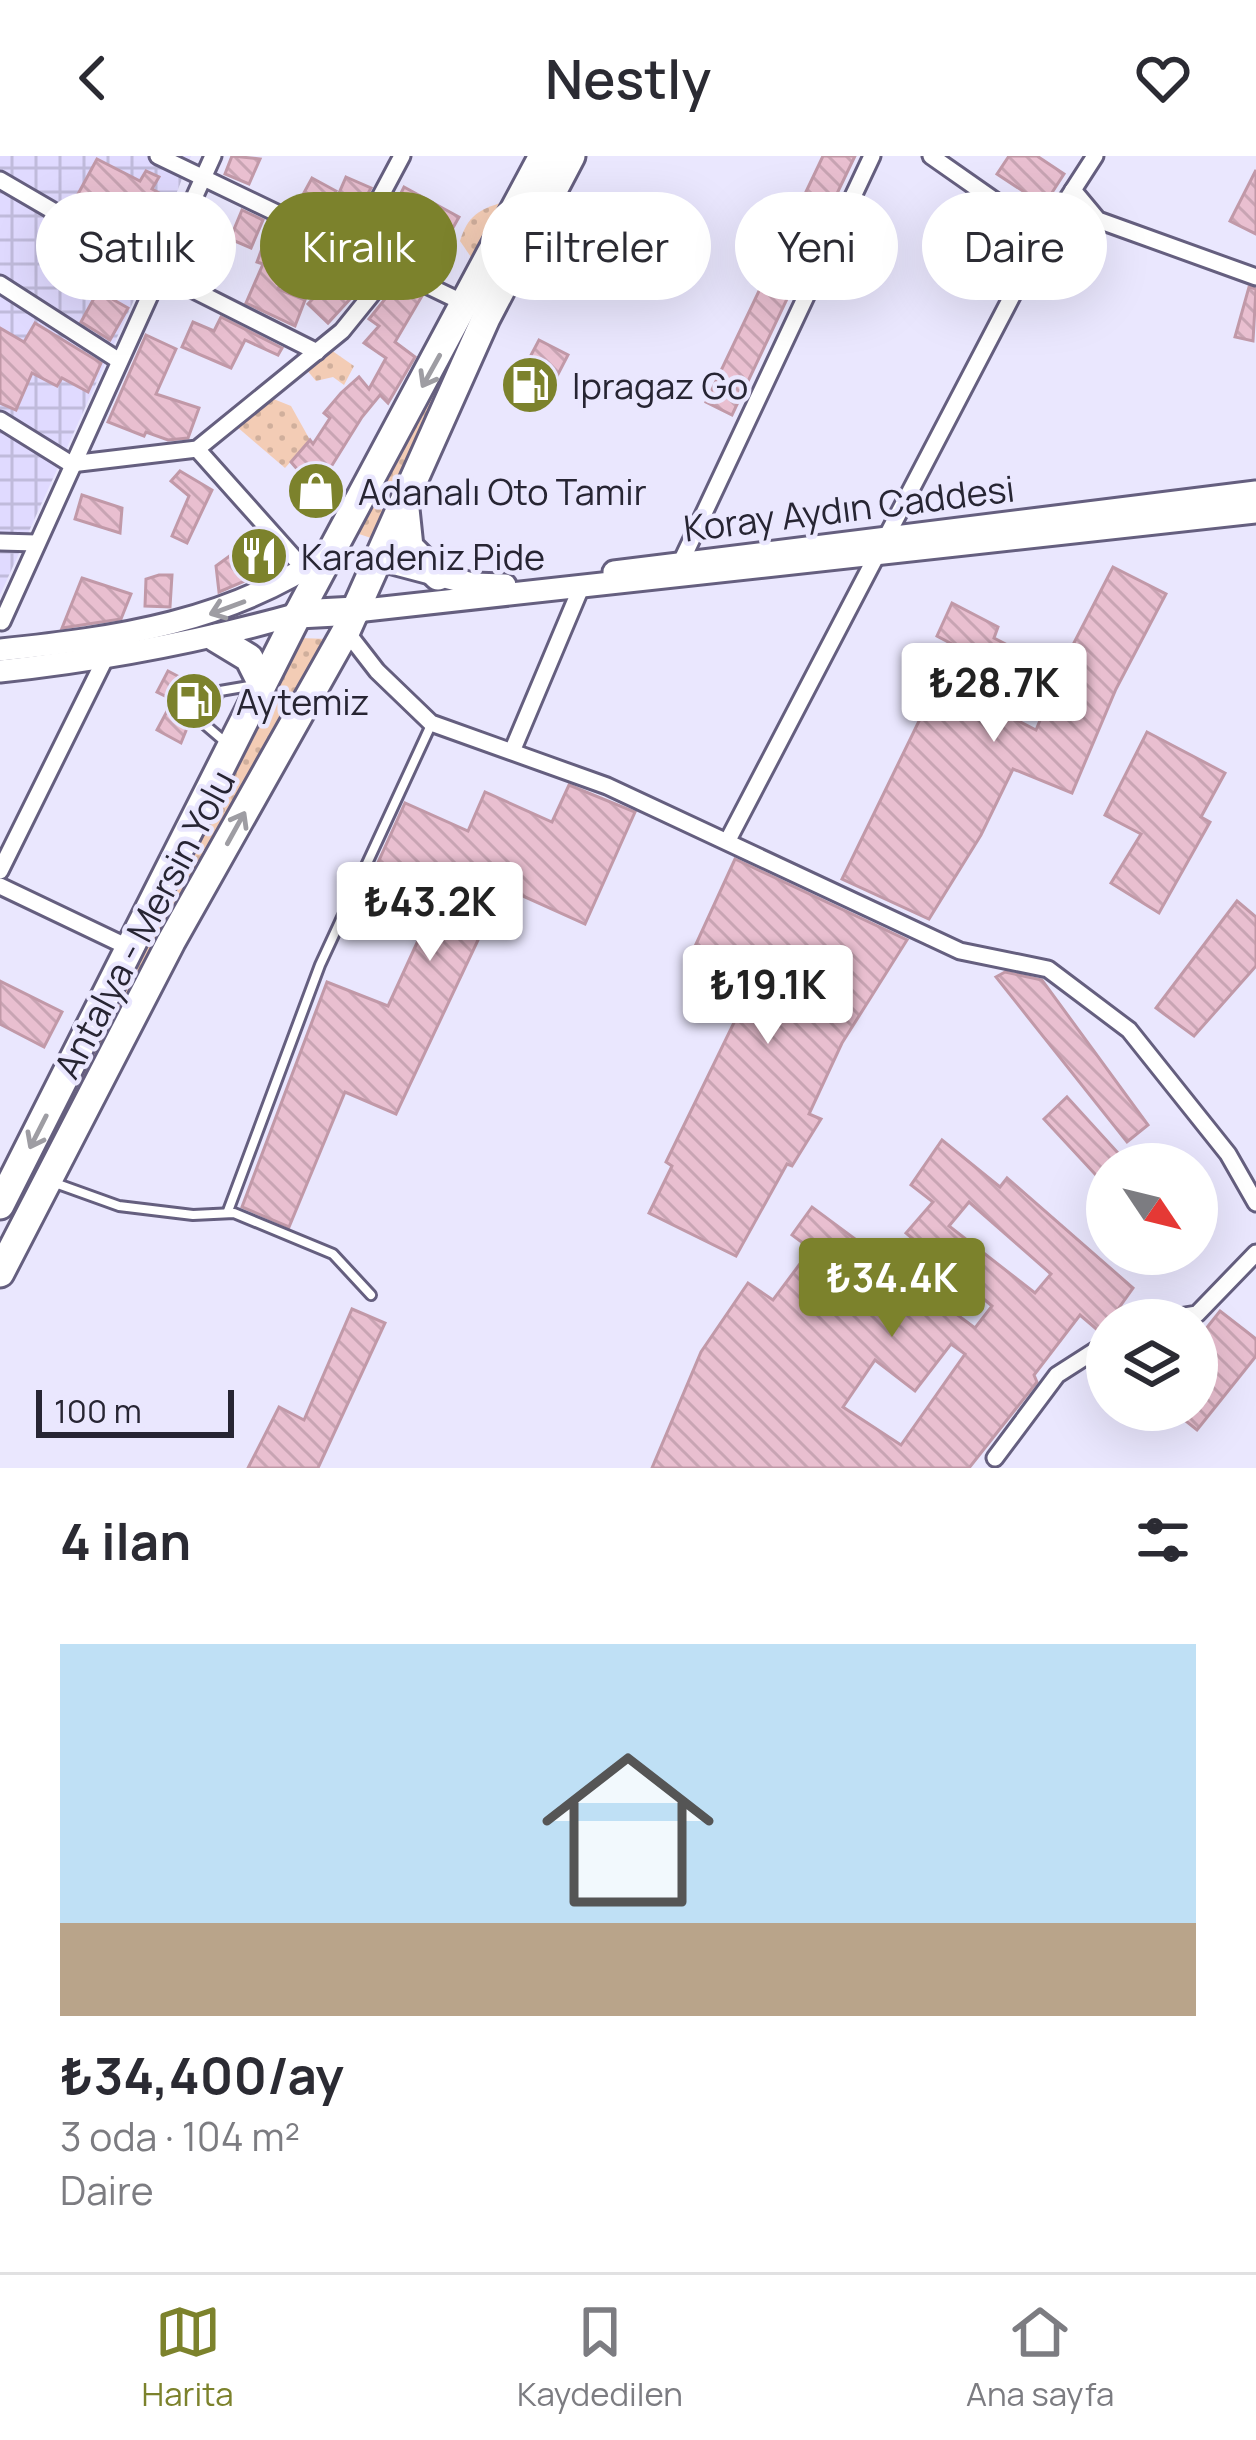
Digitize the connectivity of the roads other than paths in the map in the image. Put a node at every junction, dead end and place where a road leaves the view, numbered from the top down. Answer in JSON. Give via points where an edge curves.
{"nodes":[{"id":1,"x":158,"y":156,"type":"edge"},
{"id":2,"x":213,"y":156,"type":"edge"},
{"id":3,"x":402,"y":156,"type":"edge"},
{"id":4,"x":543,"y":156,"type":"edge"},
{"id":5,"x":571,"y":156,"type":"edge"},
{"id":6,"x":872,"y":156,"type":"edge"},
{"id":7,"x":931,"y":156,"type":"edge"},
{"id":8,"x":1095,"y":156,"type":"edge"},
{"id":9,"x":0,"y":179,"type":"edge"},
{"id":10,"x":202,"y":179,"type":"junction"},
{"id":11,"x":1073,"y":190,"type":"joint"},
{"id":12,"x":196,"y":192,"type":"edge"},
{"id":13,"x":383,"y":192,"type":"edge"},
{"id":14,"x":982,"y":192,"type":"edge"},
{"id":15,"x":36,"y":200,"type":"edge"},
{"id":16,"x":260,"y":206,"type":"edge"},
{"id":17,"x":1256,"y":277,"type":"edge"},
{"id":18,"x":0,"y":284,"type":"edge"},
{"id":19,"x":145,"y":300,"type":"edge"},
{"id":20,"x":214,"y":300,"type":"edge"},
{"id":21,"x":369,"y":300,"type":"edge"},
{"id":22,"x":457,"y":300,"type":"edge"},
{"id":23,"x":1010,"y":300,"type":"edge"},
{"id":24,"x":467,"y":305,"type":"junction"},
{"id":25,"x":317,"y":352,"type":"junction"},
{"id":26,"x":118,"y":360,"type":"junction"},
{"id":27,"x":0,"y":420,"type":"edge"},
{"id":28,"x":197,"y":449,"type":"junction"},
{"id":29,"x":71,"y":464,"type":"junction"},
{"id":30,"x":1256,"y":492,"type":"edge"},
{"id":31,"x":405,"y":504,"type":"junction"},
{"id":32,"x":1256,"y":512,"type":"edge"},
{"id":33,"x":0,"y":542,"type":"edge"},
{"id":34,"x":36,"y":543,"type":"junction"},
{"id":35,"x":884,"y":545,"type":"junction"},
{"id":36,"x":330,"y":553,"type":"junction"},
{"id":37,"x":381,"y":560,"type":"junction"},
{"id":38,"x":681,"y":562,"type":"junction"},
{"id":39,"x":304,"y":571,"type":"junction"},
{"id":40,"x":438,"y":576,"type":"junction"},
{"id":41,"x":580,"y":590,"type":"junction"},
{"id":42,"x":298,"y":614,"type":"junction"},
{"id":43,"x":351,"y":621,"type":"junction"},
{"id":44,"x":1,"y":624,"type":"edge"},
{"id":45,"x":216,"y":638,"type":"junction"},
{"id":46,"x":11,"y":649,"type":"edge"},
{"id":47,"x":105,"y":659,"type":"junction"},
{"id":48,"x":0,"y":670,"type":"edge"},
{"id":49,"x":262,"y":684,"type":"junction"},
{"id":50,"x":431,"y":724,"type":"junction"},
{"id":51,"x":513,"y":749,"type":"junction"},
{"id":52,"x":728,"y":840,"type":"junction"},
{"id":53,"x":0,"y":871,"type":"edge"},
{"id":54,"x":0,"y":886,"type":"edge"},
{"id":55,"x":132,"y":949,"type":"junction"},
{"id":56,"x":48,"y":1180,"type":"junction"},
{"id":57,"x":3,"y":1192,"type":"edge"},
{"id":58,"x":1256,"y":1203,"type":"edge"},
{"id":59,"x":228,"y":1211,"type":"junction"},
{"id":60,"x":1256,"y":1252,"type":"edge"},
{"id":61,"x":0,"y":1273,"type":"edge"},
{"id":62,"x":370,"y":1295,"type":"dead end"},
{"id":63,"x":1212,"y":1299,"type":"edge"},
{"id":64,"x":1086,"y":1357,"type":"edge"},
{"id":65,"x":995,"y":1458,"type":"dead end"}],
"edges":[{"from":1,"to":10,"type":"street"},
{"from":2,"to":10,"type":"street"},
{"from":3,"to":13,"type":"street"},
{"from":4,"to":24,"type":"highway","name":"Antalya - Mersin Yolu"},
{"from":5,"to":31,"type":"highway","name":"Antalya - Mersin Yolu","via":[[486,318]]},
{"from":6,"to":38,"type":"street"},
{"from":7,"to":14,"type":"street"},
{"from":8,"to":11,"type":"street"},
{"from":9,"to":15,"type":"street"},
{"from":10,"to":12,"type":"street"},
{"from":10,"to":16,"type":"street"},
{"from":11,"to":17,"type":"street","via":[[1098,220]]},
{"from":18,"to":26,"type":"street"},
{"from":19,"to":26,"type":"street"},
{"from":20,"to":25,"type":"street"},
{"from":21,"to":25,"type":"street"},
{"from":22,"to":24,"type":"street"},
{"from":23,"to":35,"type":"street"},
{"from":24,"to":36,"type":"highway","name":"Antalya - Mersin Yolu","one_way":true},
{"from":25,"to":28,"type":"street"},
{"from":26,"to":29,"type":"street"},
{"from":27,"to":29,"type":"street"},
{"from":28,"to":29,"type":"street"},
{"from":28,"to":39,"type":"street"},
{"from":29,"to":34,"type":"street"},
{"from":30,"to":35,"type":"main road","name":"Koray Aydın Caddesi"},
{"from":31,"to":37,"type":"highway","name":"Antalya - Mersin Yolu"},
{"from":31,"to":40,"type":"highway","via":[[409,548]]},
{"from":32,"to":35,"type":"main road"},
{"from":33,"to":34,"type":"street"},
{"from":34,"to":44,"type":"street"},
{"from":35,"to":38,"type":"main road","name":"Koray Aydın Caddesi"},
{"from":35,"to":41,"type":"main road"},
{"from":35,"to":52,"type":"street"},
{"from":36,"to":37,"type":"highway"},
{"from":36,"to":39,"type":"main road"},
{"from":36,"to":42,"type":"highway","name":"Antalya - Mersin Yolu"},
{"from":37,"to":40,"type":"main road","name":"Koray Aydın Caddesi"},
{"from":37,"to":43,"type":"highway","name":"Antalya - Mersin Yolu"},
{"from":38,"to":40,"type":"main road","name":"Koray Aydın Caddesi","via":[[507,585]]},
{"from":39,"to":46,"type":"main road","one_way":true,"via":[[212,614],[104,639]]},
{"from":41,"to":43,"type":"main road"},
{"from":41,"to":51,"type":"street"},
{"from":42,"to":43,"type":"highway"},
{"from":42,"to":45,"type":"main road"},
{"from":42,"to":49,"type":"highway","name":"Antalya - Mersin Yolu"},
{"from":43,"to":50,"type":"street","via":[[377,671]]},
{"from":56,"to":43,"type":"highway","name":"Antalya - Mersin Yolu","one_way":true},
{"from":44,"to":46,"type":"street"},
{"from":45,"to":47,"type":"main road"},
{"from":45,"to":49,"type":"highway","via":[[249,658]]},
{"from":47,"to":48,"type":"main road"},
{"from":47,"to":53,"type":"street"},
{"from":49,"to":55,"type":"highway","name":"Antalya - Mersin Yolu"},
{"from":50,"to":51,"type":"street"},
{"from":50,"to":59,"type":"lane","via":[[320,965]]},
{"from":51,"to":52,"type":"street"},
{"from":52,"to":58,"type":"street","via":[[960,951],[1048,968],[1130,1030],[1228,1154]]},
{"from":54,"to":55,"type":"street"},
{"from":55,"to":57,"type":"highway","name":"Antalya - Mersin Yolu","one_way":true},
{"from":56,"to":59,"type":"lane","via":[[119,1206]]},
{"from":56,"to":61,"type":"highway","name":"Antalya - Mersin Yolu"},
{"from":59,"to":62,"type":"lane","via":[[333,1254]]},
{"from":60,"to":63,"type":"street"},
{"from":64,"to":65,"type":"street","via":[[1058,1376]]}]}
